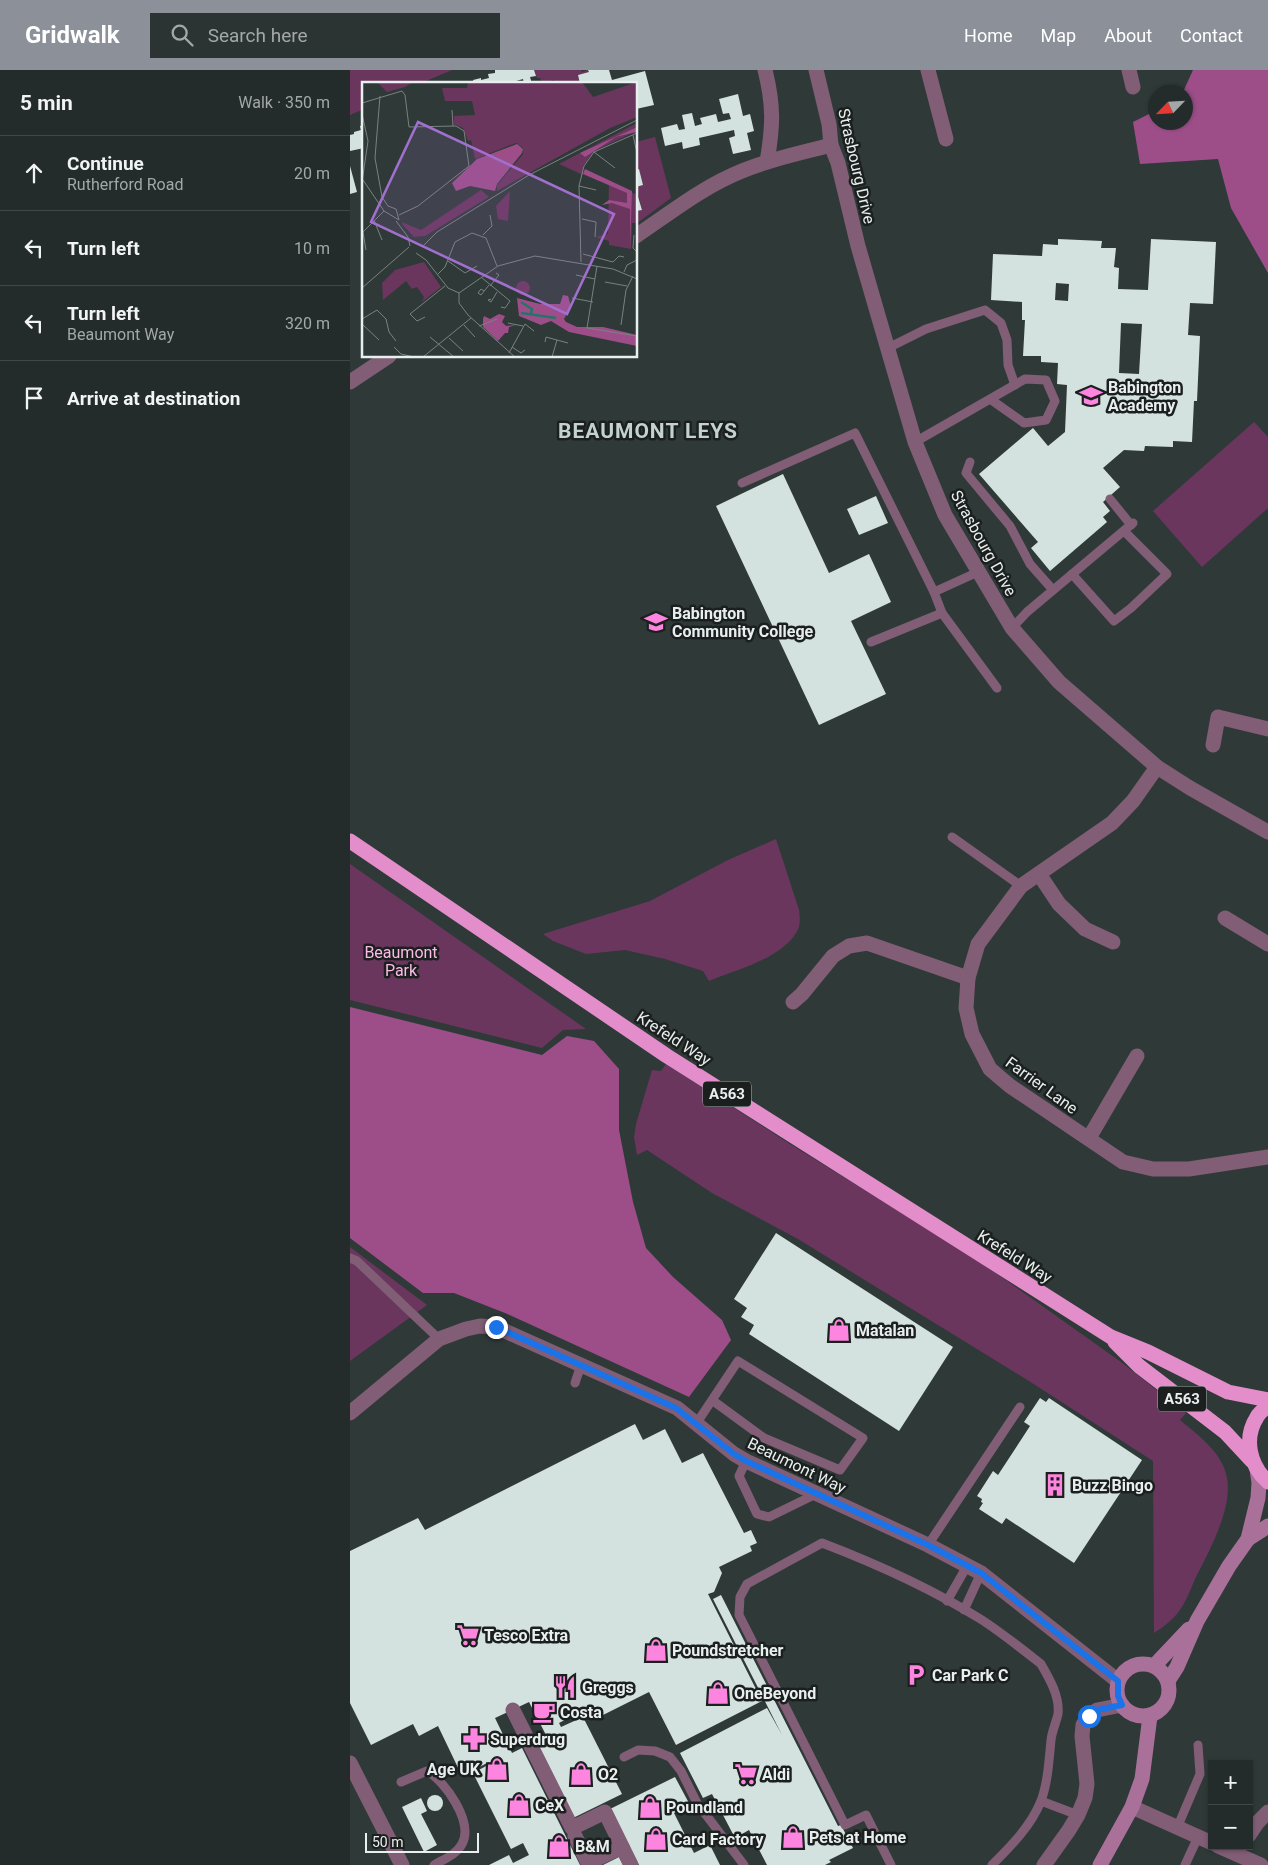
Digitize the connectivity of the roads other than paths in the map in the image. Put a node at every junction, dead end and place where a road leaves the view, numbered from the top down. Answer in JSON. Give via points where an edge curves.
{"nodes":[{"id":1,"x":764,"y":70,"type":"edge"},
{"id":2,"x":816,"y":70,"type":"edge"},
{"id":3,"x":928,"y":70,"type":"edge"},
{"id":4,"x":1129,"y":70,"type":"edge"},
{"id":5,"x":1133,"y":87,"type":"dead end"},
{"id":6,"x":946,"y":139,"type":"dead end"},
{"id":7,"x":831,"y":144,"type":"junction"},
{"id":8,"x":767,"y":162,"type":"junction"},
{"id":9,"x":638,"y":235,"type":"edge"},
{"id":10,"x":888,"y":348,"type":"junction"},
{"id":11,"x":386,"y":358,"type":"edge"},
{"id":12,"x":350,"y":382,"type":"edge"},
{"id":13,"x":1015,"y":385,"type":"junction"},
{"id":14,"x":990,"y":399,"type":"junction"},
{"id":15,"x":915,"y":442,"type":"junction"},
{"id":16,"x":970,"y":462,"type":"dead end"},
{"id":17,"x":742,"y":483,"type":"dead end"},
{"id":18,"x":1110,"y":498,"type":"dead end"},
{"id":19,"x":1129,"y":526,"type":"junction"},
{"id":20,"x":978,"y":572,"type":"junction"},
{"id":21,"x":1072,"y":574,"type":"junction"},
{"id":22,"x":1054,"y":590,"type":"junction"},
{"id":23,"x":934,"y":592,"type":"junction"},
{"id":24,"x":942,"y":613,"type":"junction"},
{"id":25,"x":1012,"y":628,"type":"junction"},
{"id":26,"x":871,"y":642,"type":"dead end"},
{"id":27,"x":997,"y":688,"type":"dead end"},
{"id":28,"x":1268,"y":729,"type":"edge"},
{"id":29,"x":1213,"y":745,"type":"dead end"},
{"id":30,"x":1157,"y":767,"type":"junction"},
{"id":31,"x":1268,"y":832,"type":"edge"},
{"id":32,"x":952,"y":837,"type":"dead end"},
{"id":33,"x":350,"y":841,"type":"edge"},
{"id":34,"x":1039,"y":874,"type":"junction"},
{"id":35,"x":1021,"y":886,"type":"junction"},
{"id":36,"x":1225,"y":918,"type":"dead end"},
{"id":37,"x":1113,"y":942,"type":"dead end"},
{"id":38,"x":1268,"y":944,"type":"edge"},
{"id":39,"x":968,"y":978,"type":"junction"},
{"id":40,"x":793,"y":1002,"type":"dead end"},
{"id":41,"x":1137,"y":1056,"type":"dead end"},
{"id":42,"x":1089,"y":1138,"type":"junction"},
{"id":43,"x":1268,"y":1158,"type":"edge"},
{"id":44,"x":350,"y":1258,"type":"edge"},
{"id":45,"x":1111,"y":1338,"type":"junction"},
{"id":46,"x":439,"y":1339,"type":"junction"},
{"id":47,"x":581,"y":1365,"type":"junction"},
{"id":48,"x":575,"y":1383,"type":"dead end"},
{"id":49,"x":712,"y":1400,"type":"junction"},
{"id":50,"x":1268,"y":1400,"type":"edge"},
{"id":51,"x":1268,"y":1406,"type":"edge"},
{"id":52,"x":1020,"y":1407,"type":"dead end"},
{"id":53,"x":350,"y":1414,"type":"edge"},
{"id":54,"x":696,"y":1424,"type":"junction"},
{"id":55,"x":746,"y":1461,"type":"junction"},
{"id":56,"x":1254,"y":1465,"type":"junction"},
{"id":57,"x":1268,"y":1482,"type":"edge"},
{"id":58,"x":816,"y":1494,"type":"junction"},
{"id":59,"x":1268,"y":1526,"type":"edge"},
{"id":60,"x":1248,"y":1539,"type":"junction"},
{"id":61,"x":928,"y":1545,"type":"junction"},
{"id":62,"x":967,"y":1566,"type":"junction"},
{"id":63,"x":981,"y":1573,"type":"junction"},
{"id":64,"x":947,"y":1601,"type":"junction"},
{"id":65,"x":964,"y":1610,"type":"junction"},
{"id":66,"x":1197,"y":1621,"type":"junction"},
{"id":67,"x":1154,"y":1666,"type":"junction"},
{"id":68,"x":1118,"y":1681,"type":"junction"},
{"id":69,"x":1168,"y":1681,"type":"junction"},
{"id":70,"x":1122,"y":1705,"type":"junction"},
{"id":71,"x":513,"y":1710,"type":"dead end"},
{"id":72,"x":1150,"y":1716,"type":"junction"},
{"id":73,"x":1198,"y":1745,"type":"dead end"},
{"id":74,"x":624,"y":1757,"type":"dead end"},
{"id":75,"x":350,"y":1763,"type":"edge"},
{"id":76,"x":401,"y":1782,"type":"dead end"},
{"id":77,"x":1041,"y":1801,"type":"junction"},
{"id":78,"x":1132,"y":1807,"type":"junction"},
{"id":79,"x":1268,"y":1812,"type":"edge"},
{"id":80,"x":1078,"y":1814,"type":"junction"},
{"id":81,"x":1177,"y":1828,"type":"junction"},
{"id":82,"x":1253,"y":1829,"type":"edge"},
{"id":83,"x":575,"y":1836,"type":"dead end"},
{"id":84,"x":1198,"y":1837,"type":"junction"},
{"id":85,"x":1208,"y":1841,"type":"edge"},
{"id":86,"x":622,"y":1847,"type":"junction"},
{"id":87,"x":1239,"y":1850,"type":"edge"},
{"id":88,"x":402,"y":1865,"type":"edge"},
{"id":89,"x":434,"y":1865,"type":"edge"},
{"id":90,"x":631,"y":1865,"type":"edge"},
{"id":91,"x":744,"y":1865,"type":"edge"},
{"id":92,"x":891,"y":1865,"type":"edge"},
{"id":93,"x":992,"y":1865,"type":"edge"},
{"id":94,"x":1044,"y":1865,"type":"edge"},
{"id":95,"x":1100,"y":1865,"type":"edge"},
{"id":96,"x":1185,"y":1865,"type":"edge"},
{"id":97,"x":1260,"y":1865,"type":"edge"}],
"edges":[{"from":1,"to":8,"type":"street","via":[[771,94],[772,129]]},
{"from":2,"to":7,"type":"street","name":"Strasbourg Drive","via":[[830,124]]},
{"from":3,"to":6,"type":"street"},
{"from":4,"to":5,"type":"street"},
{"from":7,"to":8,"type":"street"},
{"from":7,"to":10,"type":"street","name":"Strasbourg Drive"},
{"from":8,"to":9,"type":"street","via":[[740,171],[695,195]]},
{"from":10,"to":13,"type":"lane","via":[[926,329],[986,310],[1001,324],[1007,340],[1008,366]]},
{"from":10,"to":15,"type":"street","name":"Strasbourg Drive"},
{"from":11,"to":12,"type":"street"},
{"from":13,"to":14,"type":"lane"},
{"from":13,"to":14,"type":"lane","via":[[1025,379],[1046,380],[1055,401],[1046,420],[1024,423]]},
{"from":14,"to":15,"type":"lane"},
{"from":15,"to":20,"type":"street","name":"Strasbourg Drive","via":[[945,515]]},
{"from":16,"to":22,"type":"lane","via":[[966,473],[1010,526],[1030,564]]},
{"from":17,"to":23,"type":"lane","via":[[855,433]]},
{"from":18,"to":19,"type":"lane"},
{"from":19,"to":21,"type":"lane"},
{"from":19,"to":21,"type":"lane","via":[[1167,574],[1131,608],[1114,621]]},
{"from":20,"to":23,"type":"lane"},
{"from":20,"to":25,"type":"street","name":"Strasbourg Drive"},
{"from":21,"to":22,"type":"lane"},
{"from":22,"to":25,"type":"lane"},
{"from":23,"to":24,"type":"lane"},
{"from":24,"to":26,"type":"lane"},
{"from":24,"to":27,"type":"lane"},
{"from":25,"to":30,"type":"street","name":"Strasbourg Drive","via":[[1059,682]]},
{"from":28,"to":29,"type":"street","via":[[1218,717]]},
{"from":30,"to":31,"type":"street","name":"Strasbourg Drive"},
{"from":30,"to":34,"type":"street","name":"Farrier Lane","via":[[1112,823]]},
{"from":32,"to":35,"type":"lane"},
{"from":33,"to":45,"type":"highway","name":"Krefeld Way","number":"A563","via":[[667,1056]]},
{"from":34,"to":35,"type":"street","name":"Farrier Lane"},
{"from":34,"to":37,"type":"street","via":[[1060,904],[1086,929]]},
{"from":35,"to":39,"type":"street","name":"Farrier Lane","via":[[978,944]]},
{"from":36,"to":38,"type":"street"},
{"from":39,"to":40,"type":"street","via":[[867,942],[849,946],[833,956]]},
{"from":39,"to":42,"type":"street","name":"Farrier Lane","via":[[966,1008],[972,1034],[990,1069],[1010,1086]]},
{"from":41,"to":42,"type":"street"},
{"from":42,"to":43,"type":"street","name":"Farrier Lane","via":[[1123,1162],[1153,1169],[1190,1169]]},
{"from":44,"to":46,"type":"lane"},
{"from":45,"to":50,"type":"highway","name":"Krefeld Way","number":"A563","via":[[1148,1352],[1228,1392]]},
{"from":45,"to":56,"type":"highway","name":"Krefeld Way","number":"A563","via":[[1139,1366],[1224,1432]]},
{"from":46,"to":47,"type":"street","name":"Beaumont Way","via":[[480,1326],[496,1327]]},
{"from":46,"to":53,"type":"street","name":"Beaumont Way"},
{"from":47,"to":48,"type":"lane"},
{"from":47,"to":54,"type":"street","name":"Beaumont Way","via":[[676,1408]]},
{"from":49,"to":49,"type":"lane","via":[[738,1361],[863,1438],[840,1470],[764,1438]]},
{"from":49,"to":54,"type":"lane"},
{"from":51,"to":56,"type":"highway","via":[[1257,1417],[1250,1433],[1249,1446]]},
{"from":52,"to":61,"type":"lane"},
{"from":54,"to":55,"type":"street","name":"Beaumont Way"},
{"from":55,"to":58,"type":"street","name":"Beaumont Way"},
{"from":55,"to":58,"type":"lane","via":[[739,1476],[757,1514],[769,1517]]},
{"from":56,"to":57,"type":"highway","name":"Krefeld Way"},
{"from":56,"to":60,"type":"street","via":[[1259,1483],[1258,1498]]},
{"from":58,"to":61,"type":"street","name":"Beaumont Way"},
{"from":59,"to":60,"type":"street"},
{"from":60,"to":66,"type":"street"},
{"from":61,"to":62,"type":"street","name":"Beaumont Way"},
{"from":62,"to":63,"type":"street","name":"Beaumont Way"},
{"from":62,"to":64,"type":"lane"},
{"from":63,"to":65,"type":"lane"},
{"from":63,"to":68,"type":"street","name":"Beaumont Way"},
{"from":64,"to":65,"type":"lane"},
{"from":64,"to":92,"type":"lane","via":[[876,1564],[822,1543],[747,1584],[740,1597],[739,1615],[845,1825],[866,1815]]},
{"from":65,"to":77,"type":"lane","via":[[1041,1664],[1053,1688],[1058,1713]]},
{"from":66,"to":67,"type":"street"},
{"from":66,"to":69,"type":"street"},
{"from":67,"to":68,"type":"street","via":[[1135,1665]]},
{"from":67,"to":69,"type":"street"},
{"from":68,"to":70,"type":"street"},
{"from":69,"to":72,"type":"street","via":[[1169,1696],[1163,1708]]},
{"from":70,"to":72,"type":"street","via":[[1130,1714]]},
{"from":70,"to":80,"type":"street","via":[[1097,1710],[1084,1725],[1082,1736],[1087,1784]]},
{"from":71,"to":86,"type":"street","via":[[572,1828],[605,1812]]},
{"from":72,"to":78,"type":"street","via":[[1142,1779]]},
{"from":73,"to":81,"type":"lane","via":[[1200,1774]]},
{"from":74,"to":91,"type":"lane","via":[[638,1750],[670,1757],[697,1802]]},
{"from":75,"to":88,"type":"street"},
{"from":76,"to":89,"type":"lane","via":[[427,1771],[447,1789],[459,1809],[464,1824],[462,1843],[453,1854]]},
{"from":77,"to":80,"type":"lane"},
{"from":77,"to":93,"type":"lane","via":[[1012,1844]]},
{"from":78,"to":81,"type":"street"},
{"from":78,"to":95,"type":"street"},
{"from":79,"to":82,"type":"street"},
{"from":80,"to":94,"type":"street"},
{"from":81,"to":84,"type":"street"},
{"from":83,"to":86,"type":"street","via":[[588,1863]]},
{"from":84,"to":85,"type":"street"},
{"from":84,"to":96,"type":"lane"},
{"from":86,"to":90,"type":"street"},
{"from":87,"to":97,"type":"street"}]}
